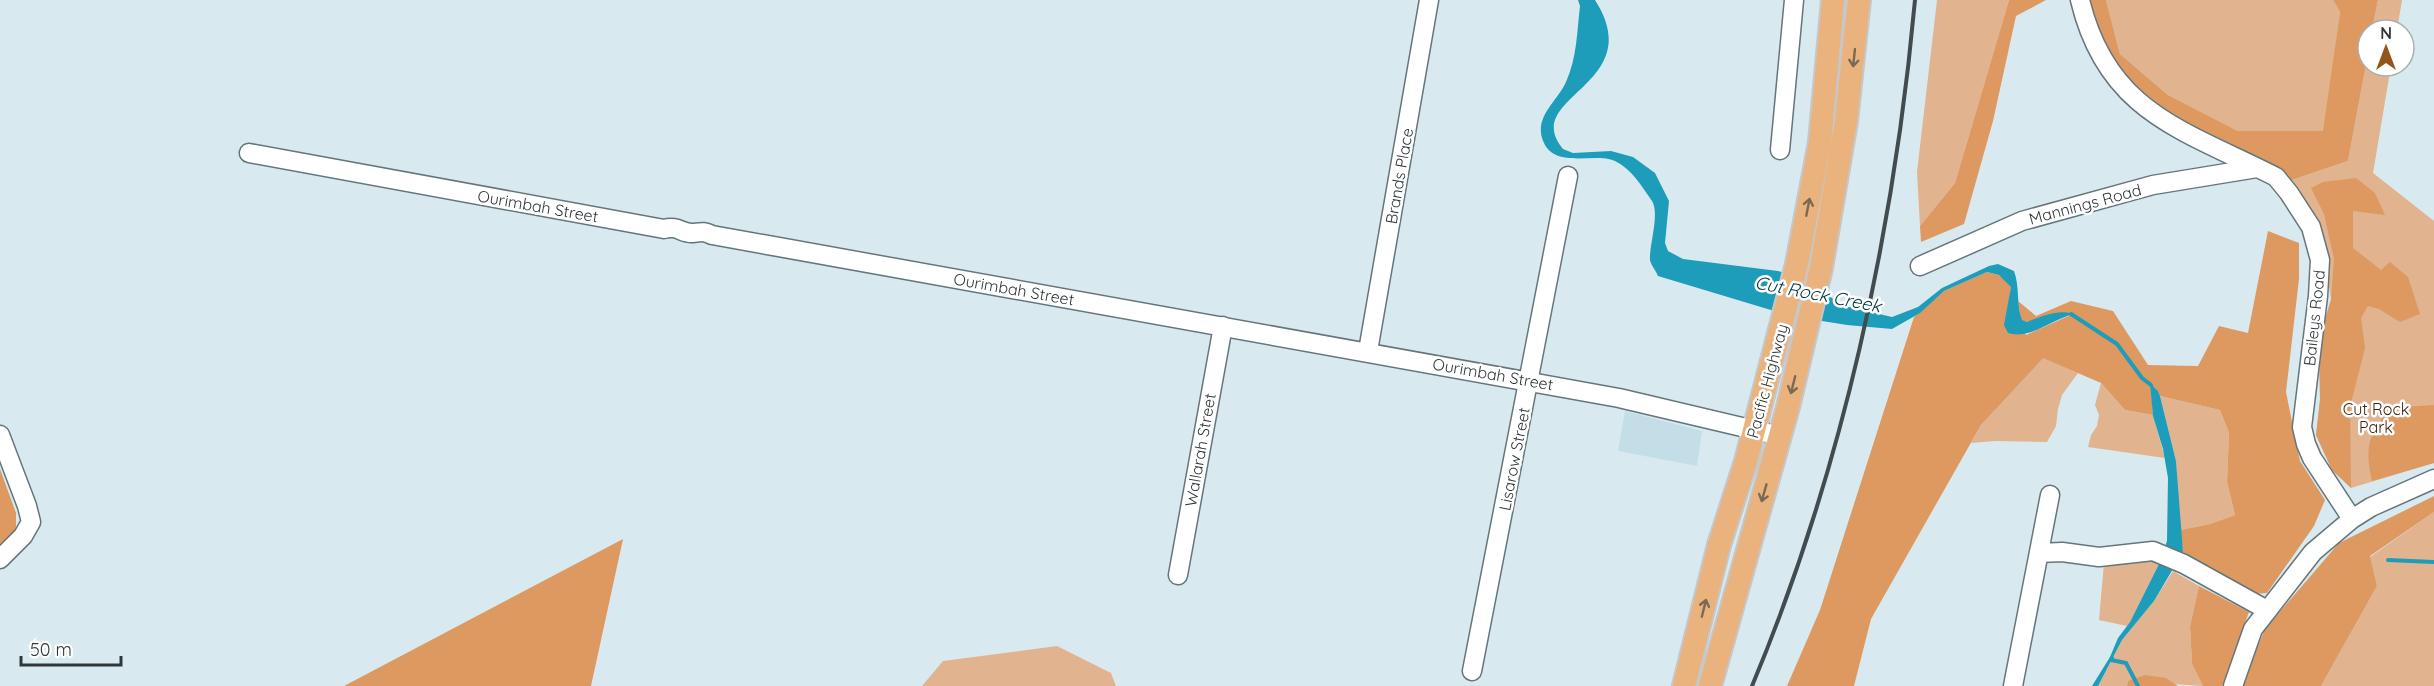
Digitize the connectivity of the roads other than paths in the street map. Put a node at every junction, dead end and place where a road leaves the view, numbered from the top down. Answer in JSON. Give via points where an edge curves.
{"nodes":[{"id":1,"x":1430,"y":0,"type":"edge"},
{"id":2,"x":1794,"y":0,"type":"edge"},
{"id":3,"x":1833,"y":0,"type":"edge"},
{"id":4,"x":1859,"y":0,"type":"edge"},
{"id":5,"x":2080,"y":0,"type":"edge"},
{"id":6,"x":1780,"y":150,"type":"dead end"},
{"id":7,"x":249,"y":153,"type":"dead end"},
{"id":8,"x":2257,"y":168,"type":"junction"},
{"id":9,"x":1568,"y":176,"type":"dead end"},
{"id":10,"x":1920,"y":266,"type":"dead end"},
{"id":11,"x":1223,"y":326,"type":"junction"},
{"id":12,"x":1368,"y":351,"type":"junction"},
{"id":13,"x":1529,"y":381,"type":"junction"},
{"id":14,"x":1754,"y":429,"type":"junction"},
{"id":15,"x":0,"y":435,"type":"edge"},
{"id":16,"x":1780,"y":436,"type":"junction"},
{"id":17,"x":2434,"y":479,"type":"edge"},
{"id":18,"x":2050,"y":495,"type":"dead end"},
{"id":19,"x":2352,"y":519,"type":"junction"},
{"id":20,"x":2039,"y":553,"type":"junction"},
{"id":21,"x":0,"y":558,"type":"edge"},
{"id":22,"x":1178,"y":575,"type":"dead end"},
{"id":23,"x":2267,"y":610,"type":"junction"},
{"id":24,"x":1472,"y":671,"type":"dead end"},
{"id":25,"x":1684,"y":686,"type":"edge"},
{"id":26,"x":1710,"y":686,"type":"edge"},
{"id":27,"x":2013,"y":686,"type":"edge"},
{"id":28,"x":2233,"y":686,"type":"edge"}],
"edges":[{"from":1,"to":12,"type":"street","name":"Brands Place"},
{"from":2,"to":6,"type":"street"},
{"from":14,"to":3,"type":"main road","name":"Pacific Highway","one_way":true,"via":[[1797,264],[1820,142]]},
{"from":4,"to":16,"type":"main road","name":"Pacific Highway","one_way":true,"via":[[1845,131],[1821,268]]},
{"from":5,"to":8,"type":"street","name":"Baileys Road","via":[[2085,23],[2106,66],[2131,97],[2158,118]]},
{"from":7,"to":11,"type":"street","name":"Ourimbah Street"},
{"from":8,"to":10,"type":"street","name":"Mannings Road","via":[[2153,185],[2022,221]]},
{"from":8,"to":19,"type":"street","name":"Baileys Road","via":[[2276,177],[2289,193],[2311,227],[2320,260],[2302,427],[2313,458]]},
{"from":9,"to":13,"type":"street","name":"Lisarow Street"},
{"from":11,"to":12,"type":"street","name":"Ourimbah Street"},
{"from":11,"to":22,"type":"street","name":"Wallarah Street"},
{"from":12,"to":13,"type":"street","name":"Ourimbah Street"},
{"from":13,"to":14,"type":"street","name":"Ourimbah Street"},
{"from":13,"to":24,"type":"street","name":"Lisarow Street"},
{"from":14,"to":16,"type":"street","name":"Ourimbah Street"},
{"from":25,"to":14,"type":"main road","name":"Pacific Highway","one_way":true,"via":[[1719,545]]},
{"from":15,"to":21,"type":"street","via":[[31,522],[23,536]]},
{"from":16,"to":26,"type":"main road","name":"Pacific Highway","one_way":true},
{"from":17,"to":19,"type":"street"},
{"from":18,"to":20,"type":"street"},
{"from":19,"to":23,"type":"street","via":[[2313,552]]},
{"from":20,"to":23,"type":"street","via":[[2099,557],[2153,551]]},
{"from":20,"to":27,"type":"street"},
{"from":23,"to":28,"type":"street","via":[[2253,629]]}]}
